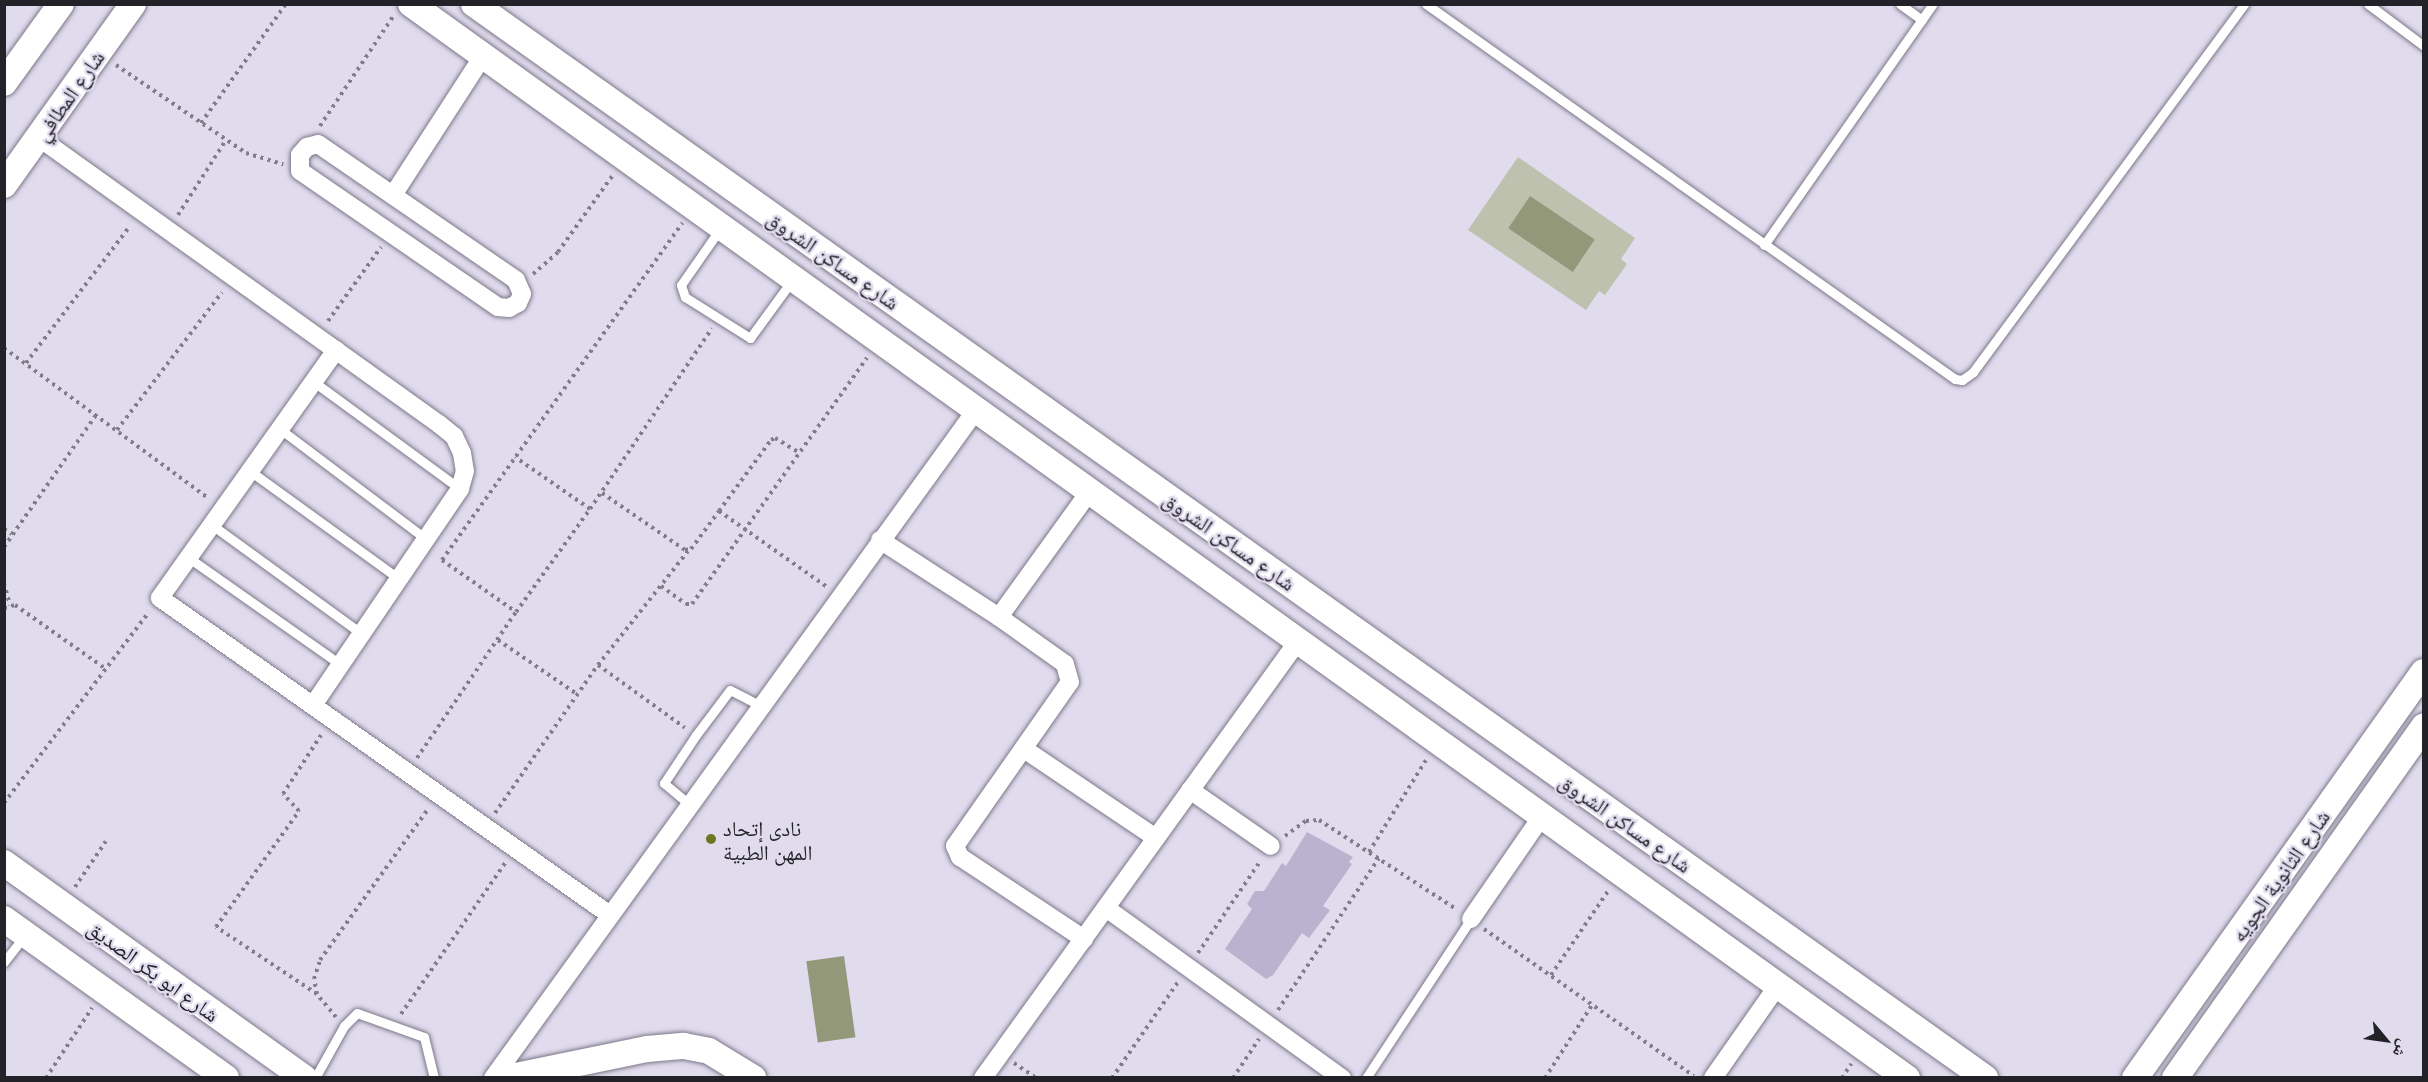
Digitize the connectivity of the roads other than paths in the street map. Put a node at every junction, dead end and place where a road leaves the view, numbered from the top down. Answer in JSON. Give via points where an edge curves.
{"nodes":[{"id":1,"x":61,"y":4,"type":"edge"},
{"id":2,"x":133,"y":4,"type":"edge"},
{"id":3,"x":411,"y":4,"type":"edge"},
{"id":4,"x":474,"y":4,"type":"edge"},
{"id":5,"x":1426,"y":4,"type":"edge"},
{"id":6,"x":1900,"y":4,"type":"edge"},
{"id":7,"x":1933,"y":4,"type":"edge"},
{"id":8,"x":2244,"y":4,"type":"edge"},
{"id":9,"x":2368,"y":4,"type":"edge"},
{"id":10,"x":1922,"y":20,"type":"junction"},
{"id":11,"x":2424,"y":45,"type":"edge"},
{"id":12,"x":483,"y":56,"type":"junction"},
{"id":13,"x":4,"y":83,"type":"edge"},
{"id":14,"x":38,"y":137,"type":"junction"},
{"id":15,"x":4,"y":185,"type":"edge"},
{"id":16,"x":393,"y":195,"type":"junction"},
{"id":17,"x":721,"y":227,"type":"junction"},
{"id":18,"x":1764,"y":244,"type":"junction"},
{"id":19,"x":793,"y":279,"type":"junction"},
{"id":20,"x":336,"y":350,"type":"junction"},
{"id":21,"x":314,"y":382,"type":"junction"},
{"id":22,"x":976,"y":410,"type":"junction"},
{"id":23,"x":280,"y":429,"type":"junction"},
{"id":24,"x":250,"y":471,"type":"junction"},
{"id":25,"x":460,"y":489,"type":"junction"},
{"id":26,"x":1090,"y":492,"type":"junction"},
{"id":27,"x":212,"y":525,"type":"junction"},
{"id":28,"x":1213,"y":528,"type":"junction"},
{"id":29,"x":880,"y":540,"type":"junction"},
{"id":30,"x":424,"y":542,"type":"junction"},
{"id":31,"x":189,"y":558,"type":"junction"},
{"id":32,"x":1258,"y":560,"type":"junction"},
{"id":33,"x":1191,"y":564,"type":"junction"},
{"id":34,"x":399,"y":579,"type":"junction"},
{"id":35,"x":1233,"y":594,"type":"junction"},
{"id":36,"x":999,"y":617,"type":"junction"},
{"id":37,"x":362,"y":634,"type":"junction"},
{"id":38,"x":1298,"y":641,"type":"junction"},
{"id":39,"x":341,"y":665,"type":"junction"},
{"id":40,"x":2424,"y":672,"type":"edge"},
{"id":41,"x":313,"y":705,"type":"junction"},
{"id":42,"x":761,"y":706,"type":"junction"},
{"id":43,"x":2424,"y":726,"type":"edge"},
{"id":44,"x":1023,"y":750,"type":"junction"},
{"id":45,"x":1191,"y":790,"type":"junction"},
{"id":46,"x":690,"y":805,"type":"junction"},
{"id":47,"x":1542,"y":816,"type":"junction"},
{"id":48,"x":1156,"y":838,"type":"junction"},
{"id":49,"x":1271,"y":846,"type":"road end"},
{"id":50,"x":4,"y":863,"type":"edge"},
{"id":51,"x":1106,"y":908,"type":"junction"},
{"id":52,"x":610,"y":915,"type":"junction"},
{"id":53,"x":4,"y":919,"type":"edge"},
{"id":54,"x":1471,"y":919,"type":"joint"},
{"id":55,"x":26,"y":934,"type":"junction"},
{"id":56,"x":1084,"y":939,"type":"junction"},
{"id":57,"x":4,"y":962,"type":"edge"},
{"id":58,"x":1778,"y":985,"type":"junction"},
{"id":59,"x":226,"y":1077,"type":"edge"},
{"id":60,"x":304,"y":1077,"type":"edge"},
{"id":61,"x":315,"y":1077,"type":"edge"},
{"id":62,"x":434,"y":1077,"type":"edge"},
{"id":63,"x":493,"y":1077,"type":"edge"},
{"id":64,"x":506,"y":1077,"type":"edge"},
{"id":65,"x":753,"y":1077,"type":"edge"},
{"id":66,"x":983,"y":1077,"type":"edge"},
{"id":67,"x":1342,"y":1077,"type":"edge"},
{"id":68,"x":1366,"y":1077,"type":"edge"},
{"id":69,"x":1713,"y":1077,"type":"edge"},
{"id":70,"x":1907,"y":1077,"type":"edge"},
{"id":71,"x":1985,"y":1077,"type":"edge"},
{"id":72,"x":2135,"y":1077,"type":"edge"},
{"id":73,"x":2175,"y":1077,"type":"edge"}],
"edges":[{"from":1,"to":13,"type":"street"},
{"from":2,"to":14,"type":"street","name":"شارع المطافي"},
{"from":3,"to":12,"type":"street","name":"شارع مساكن الشروق"},
{"from":4,"to":28,"type":"street","name":"شارع مساكن الشروق"},
{"from":5,"to":18,"type":"lane"},
{"from":6,"to":10,"type":"lane"},
{"from":7,"to":10,"type":"lane"},
{"from":8,"to":18,"type":"lane","via":[[1973,372],[1962,380],[1955,379]]},
{"from":9,"to":11,"type":"lane"},
{"from":10,"to":18,"type":"lane"},
{"from":12,"to":16,"type":"street"},
{"from":12,"to":17,"type":"street","name":"شارع مساكن الشروق"},
{"from":14,"to":15,"type":"street","name":"شارع المطافي"},
{"from":14,"to":20,"type":"street"},
{"from":16,"to":16,"type":"street","via":[[516,280],[522,288],[514,306],[498,307],[300,171],[298,160],[303,150],[318,144]]},
{"from":17,"to":19,"type":"street","name":"شارع مساكن الشروق"},
{"from":17,"to":19,"type":"lane","via":[[681,288],[685,297],[745,338],[752,337]]},
{"from":19,"to":22,"type":"street","name":"شارع مساكن الشروق"},
{"from":20,"to":21,"type":"street"},
{"from":20,"to":25,"type":"street","via":[[454,436],[465,471]]},
{"from":21,"to":23,"type":"street"},
{"from":21,"to":25,"type":"lane"},
{"from":22,"to":26,"type":"street","name":"شارع مساكن الشروق"},
{"from":22,"to":29,"type":"street"},
{"from":23,"to":24,"type":"street"},
{"from":23,"to":30,"type":"lane"},
{"from":24,"to":27,"type":"street"},
{"from":24,"to":34,"type":"lane"},
{"from":25,"to":30,"type":"street"},
{"from":26,"to":33,"type":"street","name":"شارع مساكن الشروق"},
{"from":26,"to":36,"type":"street"},
{"from":27,"to":31,"type":"street"},
{"from":27,"to":37,"type":"lane"},
{"from":28,"to":32,"type":"street","name":"شارع مساكن الشروق"},
{"from":28,"to":33,"type":"street","via":[[1212,552]]},
{"from":29,"to":36,"type":"street"},
{"from":29,"to":42,"type":"street"},
{"from":30,"to":34,"type":"street"},
{"from":31,"to":39,"type":"lane"},
{"from":31,"to":41,"type":"street","via":[[160,598]]},
{"from":32,"to":35,"type":"street","via":[[1239,572]]},
{"from":32,"to":71,"type":"street","name":"شارع مساكن الشروق"},
{"from":33,"to":35,"type":"street","name":"شارع مساكن الشروق"},
{"from":34,"to":37,"type":"street"},
{"from":35,"to":38,"type":"street","name":"شارع مساكن الشروق"},
{"from":36,"to":44,"type":"street","via":[[1065,664],[1069,672],[1066,690]]},
{"from":37,"to":39,"type":"street"},
{"from":38,"to":45,"type":"street"},
{"from":38,"to":47,"type":"street","name":"شارع مساكن الشروق"},
{"from":39,"to":41,"type":"street"},
{"from":40,"to":72,"type":"street","name":"شارع الثانوية الجويه"},
{"from":41,"to":52,"type":"street"},
{"from":42,"to":46,"type":"street"},
{"from":42,"to":46,"type":"lane","via":[[730,690],[696,735],[664,783]]},
{"from":43,"to":73,"type":"street","name":"شارع الثانوية الجويه"},
{"from":44,"to":48,"type":"street"},
{"from":44,"to":56,"type":"street","via":[[957,841],[955,850]]},
{"from":45,"to":48,"type":"street"},
{"from":45,"to":49,"type":"street"},
{"from":46,"to":52,"type":"street"},
{"from":47,"to":54,"type":"street"},
{"from":47,"to":58,"type":"street","name":"شارع مساكن الشروق"},
{"from":48,"to":51,"type":"street"},
{"from":50,"to":60,"type":"street","name":"شارع ابو بكر الصديق"},
{"from":51,"to":56,"type":"street"},
{"from":51,"to":67,"type":"street"},
{"from":52,"to":63,"type":"street"},
{"from":53,"to":55,"type":"street"},
{"from":54,"to":68,"type":"lane"},
{"from":55,"to":57,"type":"lane"},
{"from":55,"to":59,"type":"street"},
{"from":56,"to":66,"type":"street"},
{"from":58,"to":69,"type":"street"},
{"from":58,"to":70,"type":"street","name":"شارع مساكن الشروق"},
{"from":61,"to":62,"type":"lane","via":[[344,1026],[357,1012],[427,1040]]},
{"from":64,"to":65,"type":"street","via":[[647,1049],[684,1046],[709,1051]]}]}
